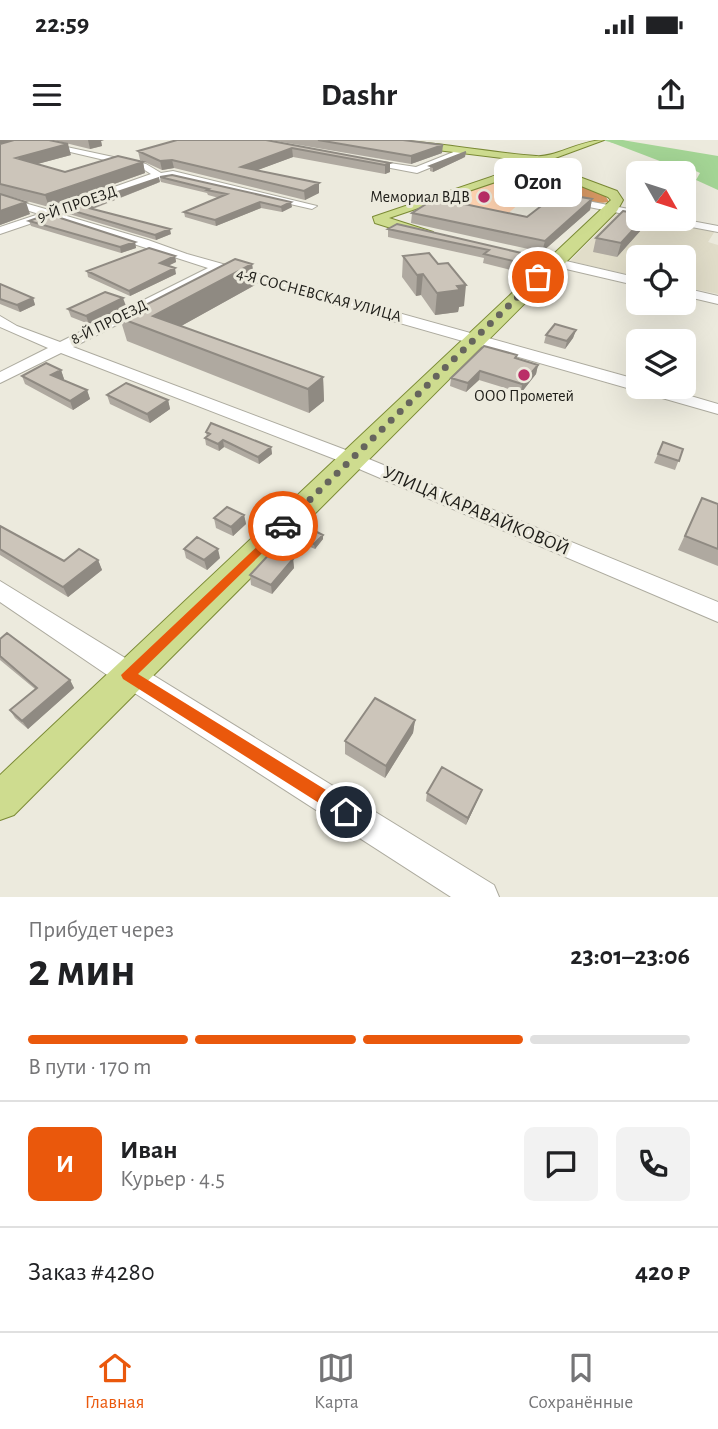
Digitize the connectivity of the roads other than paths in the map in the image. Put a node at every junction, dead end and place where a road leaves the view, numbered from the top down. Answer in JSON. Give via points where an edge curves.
{"nodes":[{"id":1,"x":380,"y":140,"type":"edge"},
{"id":2,"x":599,"y":140,"type":"edge"},
{"id":3,"x":31,"y":141,"type":"edge"},
{"id":4,"x":583,"y":142,"type":"edge"},
{"id":5,"x":10,"y":148,"type":"edge"},
{"id":6,"x":461,"y":152,"type":"junction"},
{"id":7,"x":535,"y":159,"type":"junction"},
{"id":8,"x":351,"y":160,"type":"edge"},
{"id":9,"x":155,"y":177,"type":"junction"},
{"id":10,"x":497,"y":177,"type":"junction"},
{"id":11,"x":0,"y":199,"type":"edge"},
{"id":12,"x":312,"y":205,"type":"dead end"},
{"id":13,"x":612,"y":208,"type":"junction"},
{"id":14,"x":626,"y":211,"type":"edge"},
{"id":15,"x":49,"y":214,"type":"junction"},
{"id":16,"x":696,"y":225,"type":"edge"},
{"id":17,"x":718,"y":229,"type":"edge"},
{"id":18,"x":0,"y":231,"type":"edge"},
{"id":19,"x":445,"y":238,"type":"edge"},
{"id":20,"x":543,"y":260,"type":"junction"},
{"id":21,"x":218,"y":268,"type":"junction"},
{"id":22,"x":626,"y":279,"type":"edge"},
{"id":23,"x":696,"y":295,"type":"edge"},
{"id":24,"x":718,"y":300,"type":"edge"},
{"id":25,"x":0,"y":320,"type":"edge"},
{"id":26,"x":476,"y":338,"type":"junction"},
{"id":27,"x":58,"y":347,"type":"junction"},
{"id":28,"x":0,"y":379,"type":"edge"},
{"id":29,"x":626,"y":382,"type":"edge"},
{"id":30,"x":685,"y":399,"type":"edge"},
{"id":31,"x":718,"y":409,"type":"edge"},
{"id":32,"x":352,"y":459,"type":"junction"},
{"id":33,"x":0,"y":590,"type":"edge"},
{"id":34,"x":718,"y":612,"type":"edge"},
{"id":35,"x":128,"y":675,"type":"junction"},
{"id":36,"x":0,"y":802,"type":"edge"},
{"id":37,"x":482,"y":897,"type":"edge"}],
"edges":[{"from":1,"to":6,"type":"main road"},
{"from":2,"to":4,"type":"main road"},
{"from":3,"to":5,"type":"main road"},
{"from":3,"to":9,"type":"street","via":[[146,167]]},
{"from":4,"to":7,"type":"main road"},
{"from":6,"to":7,"type":"main road"},
{"from":6,"to":8,"type":"street","via":[[417,170]]},
{"from":7,"to":10,"type":"main road","via":[[530,167]]},
{"from":7,"to":13,"type":"main road","via":[[550,170],[613,194],[617,200]]},
{"from":9,"to":12,"type":"street","via":[[173,174]]},
{"from":9,"to":15,"type":"street","name":"9-Й ПРОЕЗД"},
{"from":10,"to":13,"type":"street","via":[[528,192]]},
{"from":10,"to":19,"type":"main road","via":[[380,217],[384,223]]},
{"from":11,"to":15,"type":"street","name":"4-Я СОСНЕВСКАЯ УЛИЦА"},
{"from":13,"to":14,"type":"street"},
{"from":13,"to":20,"type":"main road"},
{"from":15,"to":18,"type":"street","name":"9-Й ПРОЕЗД"},
{"from":15,"to":21,"type":"street","name":"4-Я СОСНЕВСКАЯ УЛИЦА"},
{"from":16,"to":17,"type":"street"},
{"from":20,"to":22,"type":"street"},
{"from":20,"to":26,"type":"main road"},
{"from":21,"to":26,"type":"street","name":"4-Я СОСНЕВСКАЯ УЛИЦА"},
{"from":21,"to":27,"type":"street","name":"8-Й ПРОЕЗД"},
{"from":23,"to":24,"type":"street"},
{"from":25,"to":27,"type":"street","name":"УЛИЦА КАРАВАЙКОВОЙ"},
{"from":26,"to":29,"type":"street","name":"4-Я СОСНЕВСКАЯ УЛИЦА"},
{"from":26,"to":32,"type":"main road"},
{"from":27,"to":28,"type":"street","name":"8-Й ПРОЕЗД"},
{"from":27,"to":32,"type":"street","name":"УЛИЦА КАРАВАЙКОВОЙ"},
{"from":30,"to":31,"type":"street","name":"4-Я СОСНЕВСКАЯ УЛИЦА"},
{"from":32,"to":34,"type":"street","name":"УЛИЦА КАРАВАЙКОВОЙ"},
{"from":32,"to":35,"type":"main road"},
{"from":33,"to":35,"type":"street"},
{"from":35,"to":36,"type":"main road"},
{"from":35,"to":37,"type":"street"}]}
